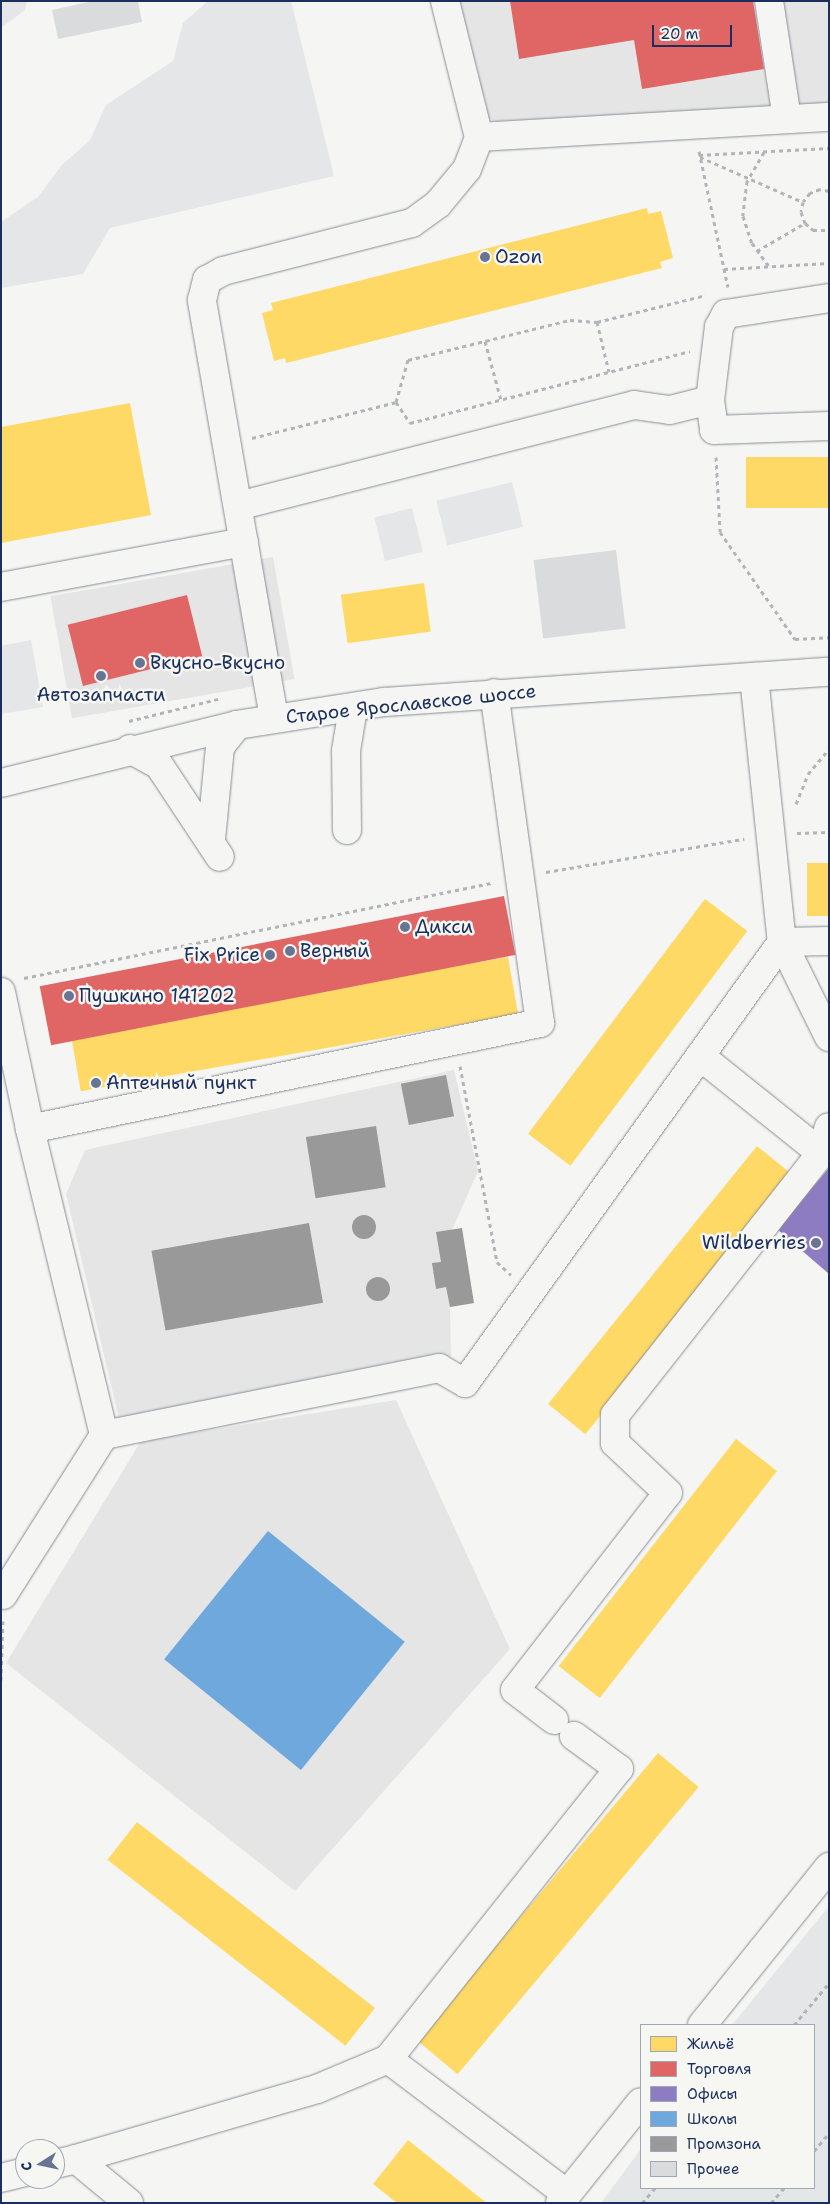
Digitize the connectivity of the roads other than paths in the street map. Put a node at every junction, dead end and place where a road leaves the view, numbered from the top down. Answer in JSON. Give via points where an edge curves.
{"nodes":[{"id":1,"x":445,"y":1,"type":"edge"},
{"id":2,"x":769,"y":1,"type":"edge"},
{"id":3,"x":829,"y":116,"type":"edge"},
{"id":4,"x":787,"y":119,"type":"junction"},
{"id":5,"x":479,"y":137,"type":"junction"},
{"id":6,"x":829,"y":298,"type":"edge"},
{"id":7,"x":710,"y":400,"type":"junction"},
{"id":8,"x":829,"y":426,"type":"edge"},
{"id":9,"x":238,"y":506,"type":"junction"},
{"id":10,"x":244,"y":542,"type":"junction"},
{"id":11,"x":1,"y":587,"type":"edge"},
{"id":12,"x":829,"y":672,"type":"edge"},
{"id":13,"x":754,"y":677,"type":"junction"},
{"id":14,"x":494,"y":693,"type":"junction"},
{"id":15,"x":353,"y":708,"type":"junction"},
{"id":16,"x":274,"y":718,"type":"junction"},
{"id":17,"x":237,"y":724,"type":"junction"},
{"id":18,"x":130,"y":749,"type":"junction"},
{"id":19,"x":1,"y":783,"type":"edge"},
{"id":20,"x":347,"y":830,"type":"dead end"},
{"id":21,"x":829,"y":941,"type":"edge"},
{"id":22,"x":782,"y":942,"type":"junction"},
{"id":23,"x":11,"y":986,"type":"edge"},
{"id":24,"x":829,"y":1037,"type":"edge"},
{"id":25,"x":700,"y":1056,"type":"junction"},
{"id":26,"x":30,"y":1129,"type":"junction"},
{"id":27,"x":825,"y":1140,"type":"edge"},
{"id":28,"x":104,"y":1435,"type":"junction"},
{"id":29,"x":3,"y":1595,"type":"road end"},
{"id":30,"x":829,"y":1867,"type":"edge"},
{"id":31,"x":703,"y":2024,"type":"edge"},
{"id":32,"x":388,"y":2059,"type":"junction"},
{"id":33,"x":640,"y":2103,"type":"edge"},
{"id":34,"x":66,"y":2162,"type":"edge"},
{"id":35,"x":15,"y":2174,"type":"edge"},
{"id":36,"x":1,"y":2178,"type":"edge"},
{"id":37,"x":564,"y":2199,"type":"edge"},
{"id":38,"x":129,"y":2203,"type":"edge"}],
"edges":[{"from":1,"to":5,"type":"main road"},
{"from":2,"to":4,"type":"main road"},
{"from":3,"to":4,"type":"main road"},
{"from":4,"to":5,"type":"main road"},
{"from":5,"to":9,"type":"main road","via":[[467,169],[438,204],[412,223],[223,271],[207,280],[202,300]]},
{"from":6,"to":7,"type":"main road","via":[[727,297]]},
{"from":7,"to":8,"type":"main road","via":[[714,430]]},
{"from":7,"to":9,"type":"main road","via":[[670,410],[634,405]]},
{"from":9,"to":10,"type":"main road"},
{"from":10,"to":11,"type":"main road"},
{"from":10,"to":16,"type":"main road"},
{"from":12,"to":13,"type":"main road","name":"Старое Ярославское шоссе"},
{"from":13,"to":14,"type":"main road","name":"Старое Ярославское шоссе"},
{"from":13,"to":22,"type":"main road","via":[[768,834]]},
{"from":14,"to":15,"type":"main road","name":"Старое Ярославское шоссе"},
{"from":14,"to":26,"type":"main road","via":[[517,877],[540,1023]]},
{"from":15,"to":16,"type":"main road","name":"Старое Ярославское шоссе"},
{"from":15,"to":20,"type":"main road","via":[[346,751]]},
{"from":16,"to":17,"type":"main road","name":"Старое Ярославское шоссе"},
{"from":17,"to":18,"type":"main road","name":"Старое Ярославское шоссе"},
{"from":17,"to":18,"type":"main road","via":[[220,747],[215,848],[159,766]]},
{"from":18,"to":19,"type":"main road","name":"Старое Ярославское шоссе"},
{"from":21,"to":22,"type":"main road"},
{"from":22,"to":24,"type":"main road"},
{"from":22,"to":25,"type":"main road"},
{"from":23,"to":26,"type":"main road"},
{"from":25,"to":27,"type":"main road"},
{"from":25,"to":28,"type":"main road","via":[[465,1382],[439,1368]]},
{"from":26,"to":28,"type":"main road"},
{"from":27,"to":32,"type":"main road","via":[[615,1415],[615,1444],[668,1493],[515,1690],[619,1769]]},
{"from":28,"to":29,"type":"main road"},
{"from":30,"to":31,"type":"main road"},
{"from":32,"to":34,"type":"main road","via":[[318,2090]]},
{"from":32,"to":37,"type":"main road"},
{"from":33,"to":37,"type":"main road"},
{"from":34,"to":38,"type":"main road"},
{"from":35,"to":36,"type":"main road"}]}
